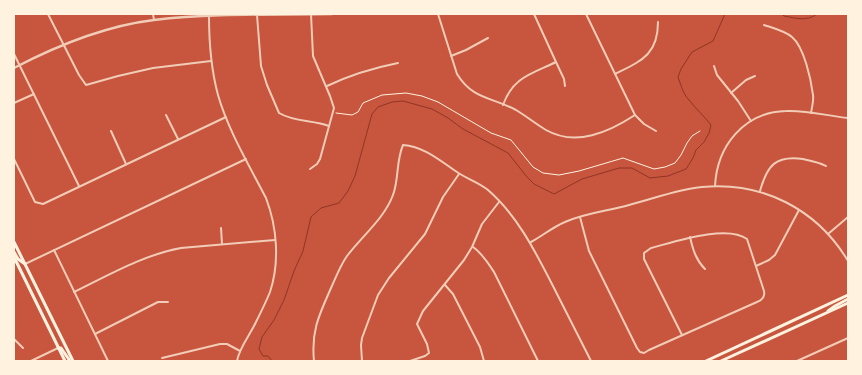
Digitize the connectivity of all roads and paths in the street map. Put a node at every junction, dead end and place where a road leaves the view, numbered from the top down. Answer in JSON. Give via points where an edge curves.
{"nodes":[{"id":1,"x":48,"y":14,"type":"edge"},
{"id":2,"x":153,"y":14,"type":"edge"},
{"id":3,"x":311,"y":14,"type":"edge"},
{"id":4,"x":332,"y":14,"type":"edge"},
{"id":5,"x":438,"y":14,"type":"edge"},
{"id":6,"x":534,"y":14,"type":"edge"},
{"id":7,"x":586,"y":14,"type":"edge"},
{"id":8,"x":257,"y":15,"type":"junction"},
{"id":9,"x":209,"y":16,"type":"junction"},
{"id":10,"x":154,"y":20,"type":"junction"},
{"id":11,"x":658,"y":22,"type":"dead end"},
{"id":12,"x":764,"y":24,"type":"dead end"},
{"id":13,"x":488,"y":38,"type":"dead end"},
{"id":14,"x":63,"y":44,"type":"junction"},
{"id":15,"x":14,"y":54,"type":"edge"},
{"id":16,"x":451,"y":56,"type":"junction"},
{"id":17,"x":211,"y":62,"type":"junction"},
{"id":18,"x":556,"y":62,"type":"junction"},
{"id":19,"x":398,"y":63,"type":"dead end"},
{"id":20,"x":20,"y":65,"type":"junction"},
{"id":21,"x":714,"y":66,"type":"dead end"},
{"id":22,"x":14,"y":68,"type":"edge"},
{"id":23,"x":615,"y":74,"type":"junction"},
{"id":24,"x":755,"y":76,"type":"dead end"},
{"id":25,"x":327,"y":86,"type":"junction"},
{"id":26,"x":565,"y":86,"type":"dead end"},
{"id":27,"x":731,"y":93,"type":"junction"},
{"id":28,"x":34,"y":94,"type":"junction"},
{"id":29,"x":14,"y":103,"type":"edge"},
{"id":30,"x":503,"y":105,"type":"junction"},
{"id":31,"x":333,"y":113,"type":"junction"},
{"id":32,"x":811,"y":113,"type":"junction"},
{"id":33,"x":166,"y":115,"type":"dead end"},
{"id":34,"x":635,"y":115,"type":"junction"},
{"id":35,"x":226,"y":117,"type":"junction"},
{"id":36,"x":848,"y":118,"type":"edge"},
{"id":37,"x":751,"y":121,"type":"junction"},
{"id":38,"x":329,"y":126,"type":"junction"},
{"id":39,"x":111,"y":131,"type":"dead end"},
{"id":40,"x":656,"y":131,"type":"dead end"},
{"id":41,"x":700,"y":131,"type":"dead end"},
{"id":42,"x":178,"y":139,"type":"junction"},
{"id":43,"x":14,"y":159,"type":"edge"},
{"id":44,"x":246,"y":159,"type":"junction"},
{"id":45,"x":126,"y":164,"type":"junction"},
{"id":46,"x":826,"y":166,"type":"dead end"},
{"id":47,"x":310,"y":169,"type":"dead end"},
{"id":48,"x":459,"y":174,"type":"junction"},
{"id":49,"x":79,"y":186,"type":"junction"},
{"id":50,"x":715,"y":186,"type":"junction"},
{"id":51,"x":760,"y":191,"type":"junction"},
{"id":52,"x":500,"y":202,"type":"junction"},
{"id":53,"x":799,"y":210,"type":"junction"},
{"id":54,"x":580,"y":217,"type":"junction"},
{"id":55,"x":848,"y":217,"type":"edge"},
{"id":56,"x":221,"y":228,"type":"dead end"},
{"id":57,"x":828,"y":234,"type":"junction"},
{"id":58,"x":690,"y":237,"type":"junction"},
{"id":59,"x":275,"y":240,"type":"junction"},
{"id":60,"x":14,"y":242,"type":"edge"},
{"id":61,"x":531,"y":242,"type":"junction"},
{"id":62,"x":222,"y":244,"type":"junction"},
{"id":63,"x":472,"y":247,"type":"junction"},
{"id":64,"x":54,"y":250,"type":"junction"},
{"id":65,"x":14,"y":252,"type":"edge"},
{"id":66,"x":14,"y":257,"type":"edge"},
{"id":67,"x":848,"y":261,"type":"edge"},
{"id":68,"x":25,"y":264,"type":"junction"},
{"id":69,"x":756,"y":266,"type":"junction"},
{"id":70,"x":705,"y":269,"type":"dead end"},
{"id":71,"x":445,"y":285,"type":"junction"},
{"id":72,"x":74,"y":292,"type":"junction"},
{"id":73,"x":848,"y":295,"type":"edge"},
{"id":74,"x":848,"y":300,"type":"edge"},
{"id":75,"x":168,"y":302,"type":"dead end"},
{"id":76,"x":848,"y":303,"type":"edge"},
{"id":77,"x":823,"y":314,"type":"junction"},
{"id":78,"x":95,"y":334,"type":"junction"},
{"id":79,"x":682,"y":335,"type":"junction"},
{"id":80,"x":848,"y":338,"type":"edge"},
{"id":81,"x":14,"y":339,"type":"edge"},
{"id":82,"x":23,"y":348,"type":"dead end"},
{"id":83,"x":58,"y":348,"type":"junction"},
{"id":84,"x":240,"y":351,"type":"junction"},
{"id":85,"x":162,"y":358,"type":"dead end"},
{"id":86,"x":31,"y":361,"type":"edge"},
{"id":87,"x":65,"y":361,"type":"edge"},
{"id":88,"x":70,"y":361,"type":"edge"},
{"id":89,"x":73,"y":361,"type":"edge"},
{"id":90,"x":108,"y":361,"type":"edge"},
{"id":91,"x":237,"y":361,"type":"edge"},
{"id":92,"x":314,"y":361,"type":"edge"},
{"id":93,"x":362,"y":361,"type":"edge"},
{"id":94,"x":410,"y":361,"type":"edge"},
{"id":95,"x":484,"y":361,"type":"edge"},
{"id":96,"x":538,"y":361,"type":"edge"},
{"id":97,"x":591,"y":361,"type":"edge"},
{"id":98,"x":706,"y":361,"type":"edge"},
{"id":99,"x":721,"y":361,"type":"edge"},
{"id":100,"x":797,"y":361,"type":"edge"}],
"edges":[{"from":1,"to":14,"type":"street"},
{"from":2,"to":10,"type":"street"},
{"from":3,"to":4,"type":"street"},
{"from":3,"to":8,"type":"street"},
{"from":3,"to":25,"type":"street","via":[[313,56]]},
{"from":5,"to":16,"type":"street"},
{"from":6,"to":18,"type":"street"},
{"from":7,"to":23,"type":"street"},
{"from":8,"to":9,"type":"street"},
{"from":8,"to":38,"type":"street","via":[[261,66],[279,113]]},
{"from":9,"to":10,"type":"street"},
{"from":9,"to":17,"type":"street"},
{"from":10,"to":14,"type":"street","via":[[104,31]]},
{"from":11,"to":23,"type":"street","via":[[656,40],[648,55]]},
{"from":12,"to":32,"type":"street","via":[[786,33],[799,46],[804,56],[813,96]]},
{"from":13,"to":16,"type":"street"},
{"from":14,"to":17,"type":"street","via":[[86,85],[147,69]]},
{"from":14,"to":20,"type":"street"},
{"from":15,"to":20,"type":"street"},
{"from":16,"to":30,"type":"street","via":[[457,74],[468,89]]},
{"from":17,"to":35,"type":"street"},
{"from":18,"to":26,"type":"street"},
{"from":18,"to":30,"type":"street","via":[[522,78],[511,88]]},
{"from":19,"to":25,"type":"street","via":[[365,70]]},
{"from":20,"to":22,"type":"street"},
{"from":20,"to":28,"type":"street"},
{"from":21,"to":27,"type":"street","via":[[717,75]]},
{"from":23,"to":34,"type":"street"},
{"from":24,"to":27,"type":"street"},
{"from":25,"to":31,"type":"street","via":[[333,103]]},
{"from":27,"to":37,"type":"street"},
{"from":28,"to":29,"type":"street"},
{"from":28,"to":49,"type":"street"},
{"from":30,"to":34,"type":"street","via":[[551,133],[574,138],[594,136]]},
{"from":31,"to":38,"type":"street"},
{"from":31,"to":41,"type":"path","via":[[352,115],[358,112],[363,104],[382,95],[406,93],[422,96],[438,102],[491,133],[511,140],[533,167],[544,173],[559,175],[623,158],[654,169],[665,167],[675,163],[692,136]]},
{"from":32,"to":36,"type":"street"},
{"from":32,"to":37,"type":"street","via":[[777,111]]},
{"from":33,"to":42,"type":"street"},
{"from":34,"to":40,"type":"street"},
{"from":35,"to":42,"type":"street"},
{"from":35,"to":44,"type":"street"},
{"from":37,"to":50,"type":"street","via":[[734,135],[725,148],[719,162]]},
{"from":38,"to":47,"type":"street","via":[[320,159]]},
{"from":39,"to":45,"type":"street"},
{"from":42,"to":45,"type":"street"},
{"from":43,"to":49,"type":"street","via":[[35,202],[43,204]]},
{"from":44,"to":59,"type":"street","via":[[270,210]]},
{"from":44,"to":64,"type":"street"},
{"from":45,"to":49,"type":"street"},
{"from":46,"to":51,"type":"street","via":[[819,162],[782,159],[766,172]]},
{"from":48,"to":52,"type":"street","via":[[478,183]]},
{"from":48,"to":92,"type":"street","via":[[429,152],[403,145],[393,195],[385,210],[339,268],[318,318],[314,337]]},
{"from":48,"to":93,"type":"street","via":[[443,197],[426,234],[378,295],[362,338]]},
{"from":50,"to":51,"type":"street"},
{"from":50,"to":54,"type":"street","via":[[686,190]]},
{"from":51,"to":53,"type":"street"},
{"from":52,"to":61,"type":"street"},
{"from":52,"to":63,"type":"street","via":[[482,224]]},
{"from":53,"to":57,"type":"street"},
{"from":53,"to":69,"type":"street","via":[[774,255]]},
{"from":54,"to":61,"type":"street","via":[[559,225]]},
{"from":54,"to":79,"type":"street","via":[[589,251],[640,352]]},
{"from":55,"to":57,"type":"street"},
{"from":56,"to":62,"type":"street"},
{"from":57,"to":67,"type":"street"},
{"from":58,"to":69,"type":"street","via":[[714,233],[744,236],[749,241]]},
{"from":58,"to":70,"type":"street","via":[[698,262]]},
{"from":58,"to":79,"type":"street","via":[[644,252],[644,258]]},
{"from":59,"to":62,"type":"street"},
{"from":59,"to":84,"type":"street","via":[[276,262],[270,291]]},
{"from":60,"to":68,"type":"main road"},
{"from":61,"to":97,"type":"street"},
{"from":62,"to":72,"type":"street","via":[[181,248],[155,254]]},
{"from":63,"to":71,"type":"street"},
{"from":63,"to":96,"type":"street","via":[[494,272]]},
{"from":64,"to":68,"type":"street"},
{"from":64,"to":72,"type":"street"},
{"from":65,"to":68,"type":"main road","via":[[18,260]]},
{"from":66,"to":83,"type":"main road"},
{"from":68,"to":89,"type":"main road"},
{"from":69,"to":79,"type":"street","via":[[764,292],[763,298]]},
{"from":71,"to":94,"type":"street","via":[[423,311],[417,324],[429,353]]},
{"from":71,"to":95,"type":"street","via":[[453,294],[480,347]]},
{"from":72,"to":78,"type":"street"},
{"from":73,"to":98,"type":"main road"},
{"from":74,"to":77,"type":"main road"},
{"from":75,"to":78,"type":"street","via":[[158,302]]},
{"from":76,"to":77,"type":"main road"},
{"from":77,"to":99,"type":"main road"},
{"from":78,"to":90,"type":"street"},
{"from":80,"to":100,"type":"street"},
{"from":81,"to":82,"type":"street"},
{"from":83,"to":86,"type":"street"},
{"from":83,"to":87,"type":"main road"},
{"from":83,"to":88,"type":"main road","via":[[63,350]]},
{"from":84,"to":85,"type":"street","via":[[227,344],[220,344]]},
{"from":84,"to":91,"type":"street"}]}
